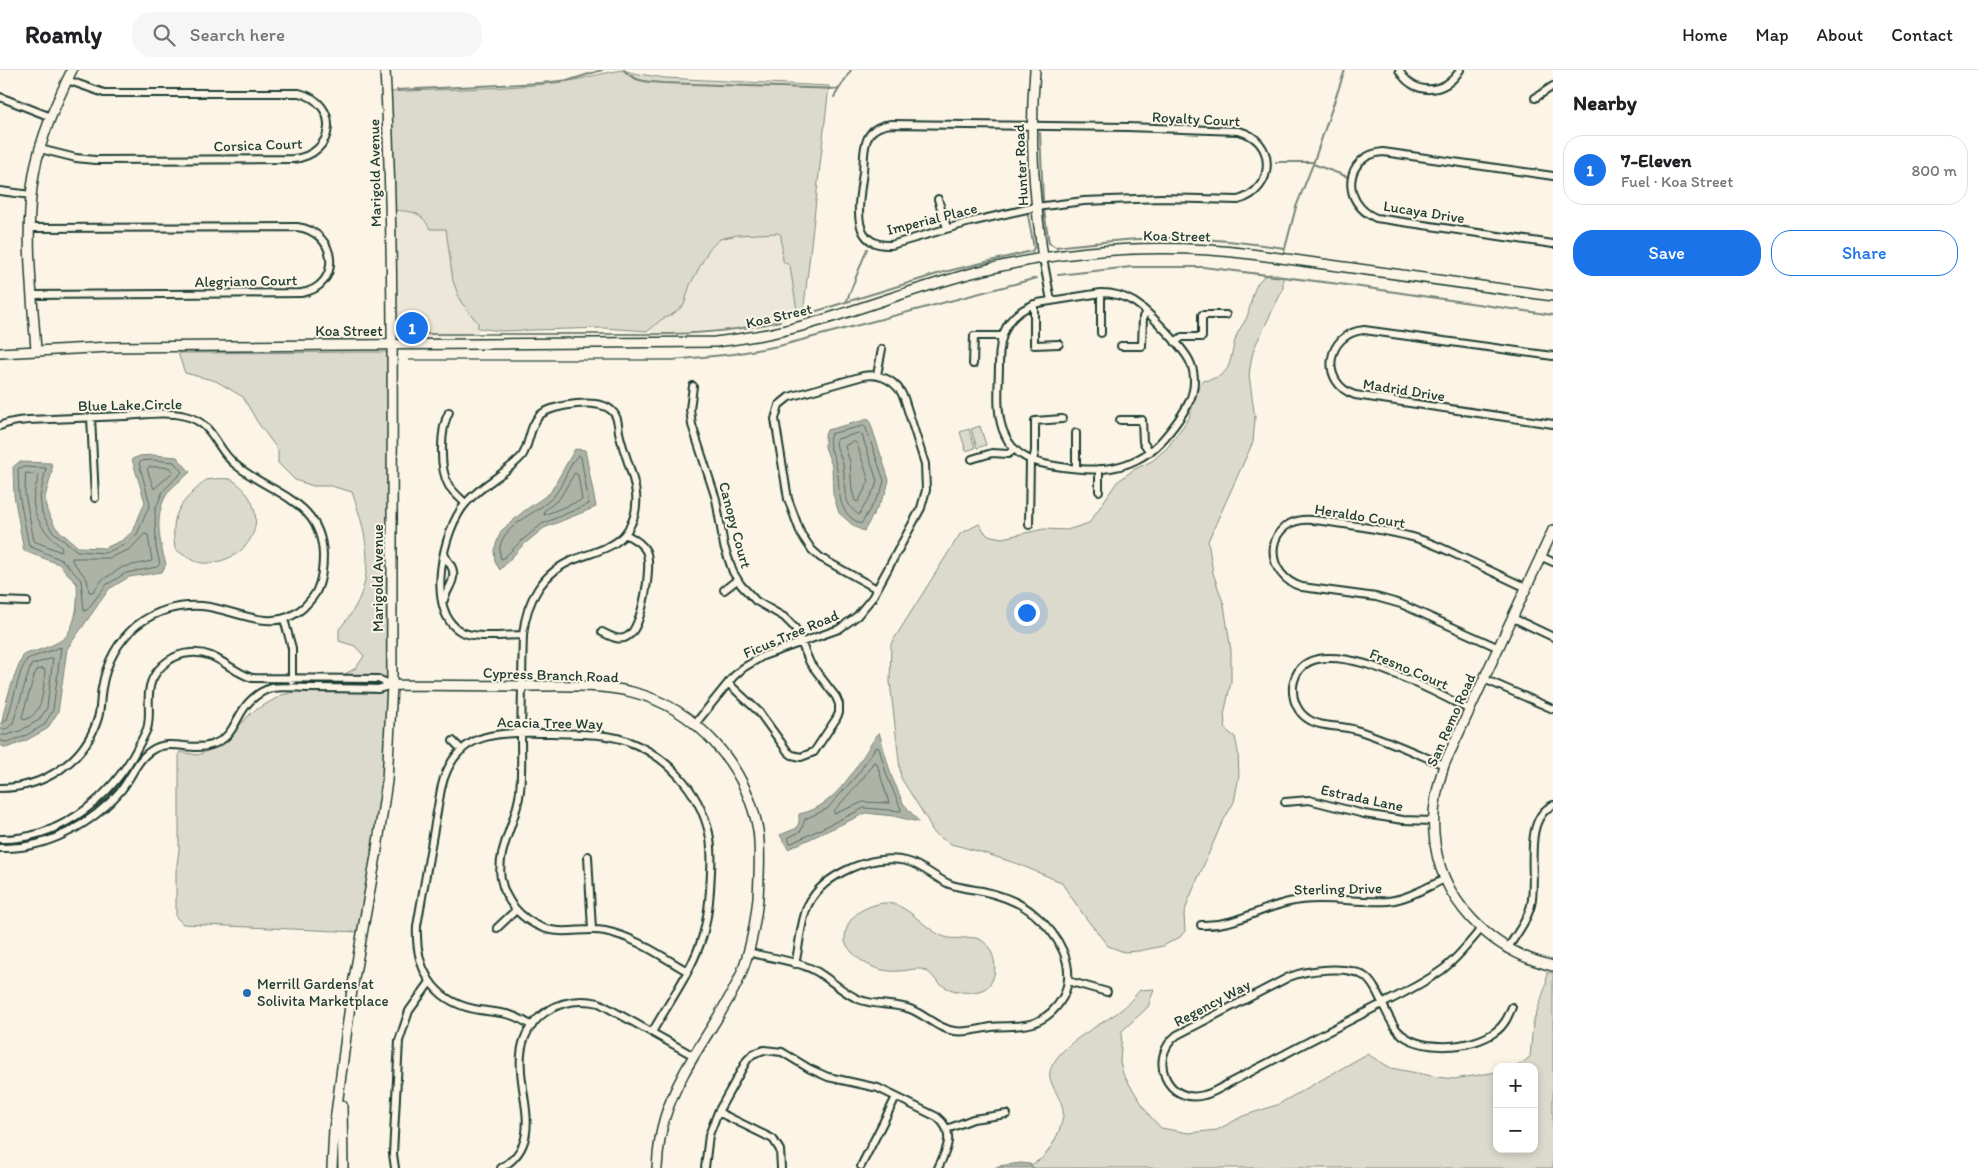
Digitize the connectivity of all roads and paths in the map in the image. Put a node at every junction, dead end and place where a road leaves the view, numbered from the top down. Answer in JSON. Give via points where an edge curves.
{"nodes":[{"id":1,"x":72,"y":70,"type":"edge"},
{"id":2,"x":385,"y":70,"type":"edge"},
{"id":3,"x":1035,"y":70,"type":"edge"},
{"id":4,"x":1399,"y":70,"type":"edge"},
{"id":5,"x":1460,"y":70,"type":"edge"},
{"id":6,"x":67,"y":80,"type":"junction"},
{"id":7,"x":1553,"y":86,"type":"edge"},
{"id":8,"x":0,"y":97,"type":"edge"},
{"id":9,"x":1535,"y":98,"type":"dead end"},
{"id":10,"x":51,"y":117,"type":"junction"},
{"id":11,"x":1032,"y":127,"type":"junction"},
{"id":12,"x":40,"y":149,"type":"junction"},
{"id":13,"x":1553,"y":176,"type":"edge"},
{"id":14,"x":0,"y":191,"type":"edge"},
{"id":15,"x":31,"y":195,"type":"junction"},
{"id":16,"x":938,"y":200,"type":"dead end"},
{"id":17,"x":1036,"y":207,"type":"junction"},
{"id":18,"x":28,"y":228,"type":"junction"},
{"id":19,"x":947,"y":228,"type":"junction"},
{"id":20,"x":1553,"y":244,"type":"edge"},
{"id":21,"x":1043,"y":258,"type":"junction"},
{"id":22,"x":1101,"y":293,"type":"junction"},
{"id":23,"x":32,"y":295,"type":"junction"},
{"id":24,"x":1553,"y":296,"type":"edge"},
{"id":25,"x":1051,"y":301,"type":"junction"},
{"id":26,"x":1034,"y":304,"type":"junction"},
{"id":27,"x":1146,"y":312,"type":"junction"},
{"id":28,"x":1226,"y":316,"type":"dead end"},
{"id":29,"x":1101,"y":333,"type":"dead end"},
{"id":30,"x":1002,"y":336,"type":"junction"},
{"id":31,"x":1175,"y":342,"type":"junction"},
{"id":32,"x":391,"y":344,"type":"junction"},
{"id":33,"x":1059,"y":344,"type":"dead end"},
{"id":34,"x":1121,"y":346,"type":"dead end"},
{"id":35,"x":882,"y":349,"type":"dead end"},
{"id":36,"x":36,"y":350,"type":"junction"},
{"id":37,"x":0,"y":352,"type":"edge"},
{"id":38,"x":1553,"y":356,"type":"edge"},
{"id":39,"x":973,"y":364,"type":"dead end"},
{"id":40,"x":877,"y":375,"type":"junction"},
{"id":41,"x":693,"y":386,"type":"dead end"},
{"id":42,"x":449,"y":412,"type":"dead end"},
{"id":43,"x":91,"y":418,"type":"junction"},
{"id":44,"x":1062,"y":419,"type":"dead end"},
{"id":45,"x":1120,"y":420,"type":"dead end"},
{"id":46,"x":1553,"y":424,"type":"edge"},
{"id":47,"x":0,"y":426,"type":"edge"},
{"id":48,"x":1076,"y":433,"type":"dead end"},
{"id":49,"x":1015,"y":449,"type":"junction"},
{"id":50,"x":1150,"y":452,"type":"junction"},
{"id":51,"x":972,"y":459,"type":"dead end"},
{"id":52,"x":1032,"y":460,"type":"junction"},
{"id":53,"x":1076,"y":468,"type":"junction"},
{"id":54,"x":1099,"y":470,"type":"junction"},
{"id":55,"x":1099,"y":491,"type":"dead end"},
{"id":56,"x":95,"y":498,"type":"dead end"},
{"id":57,"x":465,"y":503,"type":"junction"},
{"id":58,"x":1029,"y":525,"type":"dead end"},
{"id":59,"x":1553,"y":530,"type":"edge"},
{"id":60,"x":625,"y":534,"type":"junction"},
{"id":61,"x":444,"y":548,"type":"junction"},
{"id":62,"x":1542,"y":557,"type":"junction"},
{"id":63,"x":1553,"y":562,"type":"edge"},
{"id":64,"x":737,"y":580,"type":"junction"},
{"id":65,"x":877,"y":588,"type":"junction"},
{"id":66,"x":1528,"y":588,"type":"junction"},
{"id":67,"x":724,"y":590,"type":"dead end"},
{"id":68,"x":0,"y":602,"type":"edge"},
{"id":69,"x":27,"y":602,"type":"dead end"},
{"id":70,"x":443,"y":605,"type":"junction"},
{"id":71,"x":1513,"y":618,"type":"junction"},
{"id":72,"x":284,"y":619,"type":"junction"},
{"id":73,"x":602,"y":632,"type":"dead end"},
{"id":74,"x":522,"y":635,"type":"junction"},
{"id":75,"x":1553,"y":637,"type":"edge"},
{"id":76,"x":801,"y":644,"type":"junction"},
{"id":77,"x":1499,"y":648,"type":"junction"},
{"id":78,"x":292,"y":678,"type":"junction"},
{"id":79,"x":1484,"y":679,"type":"junction"},
{"id":80,"x":728,"y":683,"type":"junction"},
{"id":81,"x":392,"y":684,"type":"junction"},
{"id":82,"x":522,"y":686,"type":"junction"},
{"id":83,"x":292,"y":688,"type":"junction"},
{"id":84,"x":1470,"y":710,"type":"junction"},
{"id":85,"x":1553,"y":710,"type":"edge"},
{"id":86,"x":695,"y":724,"type":"junction"},
{"id":87,"x":521,"y":733,"type":"junction"},
{"id":88,"x":453,"y":741,"type":"dead end"},
{"id":89,"x":462,"y":750,"type":"junction"},
{"id":90,"x":1444,"y":765,"type":"junction"},
{"id":91,"x":0,"y":788,"type":"edge"},
{"id":92,"x":1286,"y":802,"type":"dead end"},
{"id":93,"x":1553,"y":805,"type":"edge"},
{"id":94,"x":1433,"y":821,"type":"junction"},
{"id":95,"x":0,"y":839,"type":"edge"},
{"id":96,"x":0,"y":848,"type":"edge"},
{"id":97,"x":588,"y":856,"type":"dead end"},
{"id":98,"x":1445,"y":879,"type":"junction"},
{"id":99,"x":516,"y":910,"type":"junction"},
{"id":100,"x":1201,"y":925,"type":"dead end"},
{"id":101,"x":497,"y":928,"type":"dead end"},
{"id":102,"x":1481,"y":929,"type":"junction"},
{"id":103,"x":592,"y":930,"type":"junction"},
{"id":104,"x":1508,"y":949,"type":"junction"},
{"id":105,"x":748,"y":952,"type":"junction"},
{"id":106,"x":795,"y":964,"type":"junction"},
{"id":107,"x":1553,"y":966,"type":"edge"},
{"id":108,"x":687,"y":971,"type":"junction"},
{"id":109,"x":1068,"y":981,"type":"junction"},
{"id":110,"x":430,"y":982,"type":"junction"},
{"id":111,"x":1107,"y":992,"type":"dead end"},
{"id":112,"x":1382,"y":1004,"type":"junction"},
{"id":113,"x":1512,"y":1007,"type":"dead end"},
{"id":114,"x":532,"y":1026,"type":"junction"},
{"id":115,"x":652,"y":1032,"type":"junction"},
{"id":116,"x":694,"y":1056,"type":"junction"},
{"id":117,"x":341,"y":1082,"type":"junction"},
{"id":118,"x":896,"y":1096,"type":"junction"},
{"id":119,"x":718,"y":1112,"type":"junction"},
{"id":120,"x":1007,"y":1114,"type":"dead end"},
{"id":121,"x":947,"y":1129,"type":"junction"},
{"id":122,"x":861,"y":1166,"type":"dead end"},
{"id":123,"x":332,"y":1168,"type":"edge"},
{"id":124,"x":343,"y":1168,"type":"edge"},
{"id":125,"x":395,"y":1168,"type":"edge"},
{"id":126,"x":501,"y":1168,"type":"edge"},
{"id":127,"x":657,"y":1168,"type":"edge"},
{"id":128,"x":705,"y":1168,"type":"edge"},
{"id":129,"x":780,"y":1168,"type":"edge"},
{"id":130,"x":938,"y":1168,"type":"edge"}],
"edges":[{"from":1,"to":6,"type":"main road"},
{"from":2,"to":32,"type":"main road","name":"Marigold Avenue"},
{"from":3,"to":11,"type":"main road","name":"Hunter Road"},
{"from":4,"to":5,"type":"street","via":[[1412,85],[1426,89],[1445,86]]},
{"from":6,"to":10,"type":"main road"},
{"from":6,"to":12,"type":"street","name":"Corsica Court","via":[[104,93],[303,94],[317,101],[325,112],[327,136],[317,151],[305,158],[293,159],[95,160]]},
{"from":7,"to":9,"type":"street"},
{"from":8,"to":10,"type":"street"},
{"from":10,"to":12,"type":"main road"},
{"from":11,"to":17,"type":"main road","name":"Hunter Road"},
{"from":11,"to":17,"type":"street","name":"Royalty Court","via":[[1238,131],[1261,146],[1267,167],[1259,188],[1238,200],[1138,198]]},
{"from":11,"to":19,"type":"street","name":"Imperial Place","via":[[891,124],[871,133],[858,210],[864,233],[876,243],[886,245]]},
{"from":12,"to":15,"type":"main road"},
{"from":13,"to":20,"type":"street","name":"Lucaya Drive","via":[[1383,152],[1373,154],[1359,164],[1351,186],[1359,207],[1376,218]]},
{"from":14,"to":15,"type":"street"},
{"from":15,"to":18,"type":"main road"},
{"from":16,"to":19,"type":"street"},
{"from":17,"to":19,"type":"street","name":"Imperial Place"},
{"from":17,"to":21,"type":"main road","name":"Hunter Road"},
{"from":18,"to":23,"type":"main road"},
{"from":18,"to":23,"type":"street","name":"Alegriano Court","via":[[302,228],[322,239],[330,257],[324,281],[301,294]]},
{"from":21,"to":24,"type":"main road","name":"Koa Street","via":[[1119,250],[1204,249]]},
{"from":21,"to":25,"type":"street"},
{"from":21,"to":32,"type":"main road","name":"Koa Street","via":[[975,272],[816,322],[716,342]]},
{"from":22,"to":25,"type":"street"},
{"from":22,"to":27,"type":"street","via":[[1127,298]]},
{"from":22,"to":29,"type":"street"},
{"from":23,"to":36,"type":"main road"},
{"from":25,"to":26,"type":"street"},
{"from":26,"to":30,"type":"street","via":[[1014,316]]},
{"from":26,"to":33,"type":"street","via":[[1034,345]]},
{"from":27,"to":31,"type":"street"},
{"from":27,"to":34,"type":"street","via":[[1142,346]]},
{"from":28,"to":31,"type":"street","via":[[1202,315],[1202,337],[1182,337]]},
{"from":30,"to":39,"type":"street","via":[[974,336]]},
{"from":30,"to":49,"type":"street","via":[[999,353],[1000,419],[1006,438]]},
{"from":31,"to":50,"type":"street","via":[[1192,367],[1193,393],[1169,433]]},
{"from":32,"to":36,"type":"main road","name":"Koa Street"},
{"from":32,"to":81,"type":"main road","name":"Marigold Avenue"},
{"from":35,"to":40,"type":"street"},
{"from":36,"to":37,"type":"main road","name":"Koa Street"},
{"from":38,"to":46,"type":"street","name":"Madrid Drive","via":[[1364,330],[1341,340],[1334,350],[1332,364],[1339,386],[1355,396]]},
{"from":40,"to":65,"type":"street","name":"Ficus Tree Road","via":[[893,383],[902,394],[925,464],[927,483],[921,508]]},
{"from":40,"to":65,"type":"street","via":[[789,397],[779,405],[775,419],[788,499],[800,534],[821,558]]},
{"from":41,"to":64,"type":"street","name":"Canopy Court","via":[[692,425],[716,499],[728,560]]},
{"from":42,"to":57,"type":"street","via":[[443,428],[444,472],[449,486]]},
{"from":43,"to":47,"type":"street","name":"Blue Lake Circle","via":[[20,421]]},
{"from":43,"to":56,"type":"street"},
{"from":43,"to":72,"type":"street","name":"Blue Lake Circle","via":[[171,414],[192,418],[210,430],[237,466],[310,514],[322,542],[320,582],[309,602]]},
{"from":44,"to":52,"type":"street","via":[[1034,421]]},
{"from":45,"to":50,"type":"street","via":[[1142,420],[1143,442]]},
{"from":48,"to":53,"type":"street"},
{"from":49,"to":51,"type":"street","via":[[1008,454],[992,453]]},
{"from":49,"to":52,"type":"street"},
{"from":50,"to":54,"type":"street","via":[[1130,463]]},
{"from":52,"to":53,"type":"street"},
{"from":52,"to":58,"type":"street"},
{"from":53,"to":54,"type":"street"},
{"from":54,"to":55,"type":"street"},
{"from":57,"to":60,"type":"street","via":[[520,458],[536,415],[567,405],[599,405],[612,410],[616,418],[636,495],[634,516]]},
{"from":57,"to":61,"type":"street","via":[[451,526]]},
{"from":59,"to":62,"type":"main road","name":"San Remo Road"},
{"from":60,"to":73,"type":"street","via":[[640,544],[647,555],[642,604],[635,628],[629,636],[618,638]]},
{"from":60,"to":74,"type":"street","via":[[611,546],[571,560],[548,577],[529,605]]},
{"from":61,"to":70,"type":"street","via":[[441,568]]},
{"from":61,"to":70,"type":"street","via":[[454,575]]},
{"from":62,"to":63,"type":"street"},
{"from":62,"to":66,"type":"main road","name":"San Remo Road"},
{"from":64,"to":67,"type":"street"},
{"from":64,"to":76,"type":"street","name":"Canopy Court","via":[[756,601],[791,624]]},
{"from":65,"to":76,"type":"street","name":"Ficus Tree Road","via":[[852,621]]},
{"from":66,"to":71,"type":"main road","name":"San Remo Road"},
{"from":66,"to":77,"type":"street","name":"Heraldo Court","via":[[1409,536],[1306,520],[1288,525],[1277,539],[1275,564],[1292,583],[1401,604]]},
{"from":68,"to":69,"type":"street"},
{"from":70,"to":74,"type":"street","via":[[448,620],[466,633]]},
{"from":71,"to":75,"type":"street"},
{"from":71,"to":77,"type":"main road","name":"San Remo Road"},
{"from":72,"to":78,"type":"street","via":[[292,648]]},
{"from":72,"to":91,"type":"street","via":[[260,620],[195,605],[173,608],[149,617],[126,636],[110,660],[98,716],[79,752],[58,772],[40,781]]},
{"from":74,"to":82,"type":"street"},
{"from":76,"to":80,"type":"street","name":"Ficus Tree Road","via":[[756,659]]},
{"from":76,"to":80,"type":"street","name":"Canopy Court","via":[[810,663],[841,699],[838,716],[817,749],[808,756],[796,760],[759,712]]},
{"from":77,"to":79,"type":"main road","name":"San Remo Road"},
{"from":78,"to":81,"type":"street","via":[[378,679]]},
{"from":78,"to":83,"type":"street"},
{"from":78,"to":95,"type":"street","via":[[247,676],[236,672],[216,656],[205,653],[187,653],[171,659],[161,666],[151,682],[148,722],[143,737],[109,790],[85,810],[49,830],[26,837]]},
{"from":79,"to":84,"type":"main road","name":"San Remo Road"},
{"from":79,"to":85,"type":"street"},
{"from":80,"to":86,"type":"street","name":"Ficus Tree Road"},
{"from":81,"to":82,"type":"main road","name":"Cypress Branch Road"},
{"from":81,"to":83,"type":"street","via":[[378,688]]},
{"from":81,"to":117,"type":"main road","name":"Marigold Avenue","via":[[387,781],[352,990]]},
{"from":82,"to":86,"type":"main road","name":"Cypress Branch Road","via":[[621,690],[659,702]]},
{"from":82,"to":87,"type":"street"},
{"from":83,"to":96,"type":"street","via":[[273,688],[255,696],[230,733],[216,743],[198,748],[167,744],[153,749],[107,804],[63,834],[31,846]]},
{"from":84,"to":90,"type":"main road","name":"San Remo Road"},
{"from":84,"to":90,"type":"street","name":"Fresno Court","via":[[1404,678],[1361,662],[1318,658],[1305,665],[1295,679],[1296,705],[1310,720],[1363,732]]},
{"from":86,"to":105,"type":"main road","name":"Cypress Branch Road","via":[[734,767],[756,822],[760,846],[759,875],[756,917]]},
{"from":87,"to":89,"type":"street","name":"Acacia Tree Way","via":[[489,735]]},
{"from":87,"to":99,"type":"street","via":[[519,797],[500,864],[502,884]]},
{"from":87,"to":108,"type":"street","name":"Acacia Tree Way","via":[[589,734],[623,740],[657,756],[691,791],[707,825],[712,864],[706,924],[698,951]]},
{"from":88,"to":89,"type":"street"},
{"from":89,"to":110,"type":"street","name":"Acacia Tree Way","via":[[448,767],[443,782],[418,926],[416,944]]},
{"from":90,"to":94,"type":"main road","name":"San Remo Road"},
{"from":92,"to":94,"type":"street","name":"Estrada Lane","via":[[1309,800],[1364,814]]},
{"from":93,"to":104,"type":"street","via":[[1536,822],[1530,906]]},
{"from":94,"to":98,"type":"main road","name":"San Remo Road","via":[[1436,849]]},
{"from":97,"to":103,"type":"street"},
{"from":98,"to":100,"type":"street","name":"Sterling Drive","via":[[1389,901],[1290,902],[1219,926]]},
{"from":98,"to":102,"type":"main road","name":"San Remo Road","via":[[1461,906]]},
{"from":99,"to":101,"type":"street"},
{"from":99,"to":103,"type":"street","via":[[534,924],[549,929],[563,932]]},
{"from":102,"to":104,"type":"main road","name":"San Remo Road"},
{"from":102,"to":112,"type":"street","name":"Regency Way","via":[[1443,969]]},
{"from":103,"to":108,"type":"street","via":[[615,933]]},
{"from":104,"to":107,"type":"main road","name":"San Remo Road"},
{"from":105,"to":106,"type":"street"},
{"from":105,"to":116,"type":"main road","name":"Cypress Branch Road","via":[[737,983]]},
{"from":106,"to":109,"type":"street","via":[[814,970],[856,998],[904,1007],[937,1026],[959,1031],[1038,1022],[1057,1007]]},
{"from":106,"to":109,"type":"street","via":[[805,913],[818,890],[860,865],[881,859],[918,865],[949,884],[1000,896],[1029,910],[1061,947],[1067,962]]},
{"from":108,"to":115,"type":"street","name":"Acacia Tree Way"},
{"from":109,"to":111,"type":"street"},
{"from":110,"to":114,"type":"street","name":"Acacia Tree Way","via":[[458,1004],[514,1015]]},
{"from":110,"to":125,"type":"street","via":[[409,1011],[399,1041]]},
{"from":112,"to":112,"type":"street","name":"Regency Way","via":[[1203,1096],[1180,1093],[1163,1074],[1164,1051],[1169,1041],[1296,974],[1315,970],[1359,973],[1367,978]]},
{"from":112,"to":113,"type":"street","via":[[1401,1034],[1416,1041],[1442,1046],[1459,1046],[1496,1032]]},
{"from":114,"to":115,"type":"street","via":[[555,1007],[587,1001],[606,1006]]},
{"from":114,"to":126,"type":"street","via":[[520,1059],[526,1137],[516,1157]]},
{"from":115,"to":116,"type":"street"},
{"from":116,"to":127,"type":"main road","name":"Cypress Branch Road","via":[[664,1119]]},
{"from":117,"to":123,"type":"main road","name":"Marigold Avenue"},
{"from":117,"to":124,"type":"main road","name":"Marigold Avenue"},
{"from":118,"to":119,"type":"street","via":[[873,1086],[821,1074],[782,1052],[768,1049],[750,1057]]},
{"from":118,"to":121,"type":"street","via":[[933,1114]]},
{"from":118,"to":122,"type":"street"},
{"from":119,"to":128,"type":"street","via":[[709,1134]]},
{"from":119,"to":129,"type":"street","via":[[774,1139],[779,1148]]},
{"from":120,"to":121,"type":"street","via":[[973,1119]]},
{"from":121,"to":130,"type":"street","via":[[948,1147]]}]}
